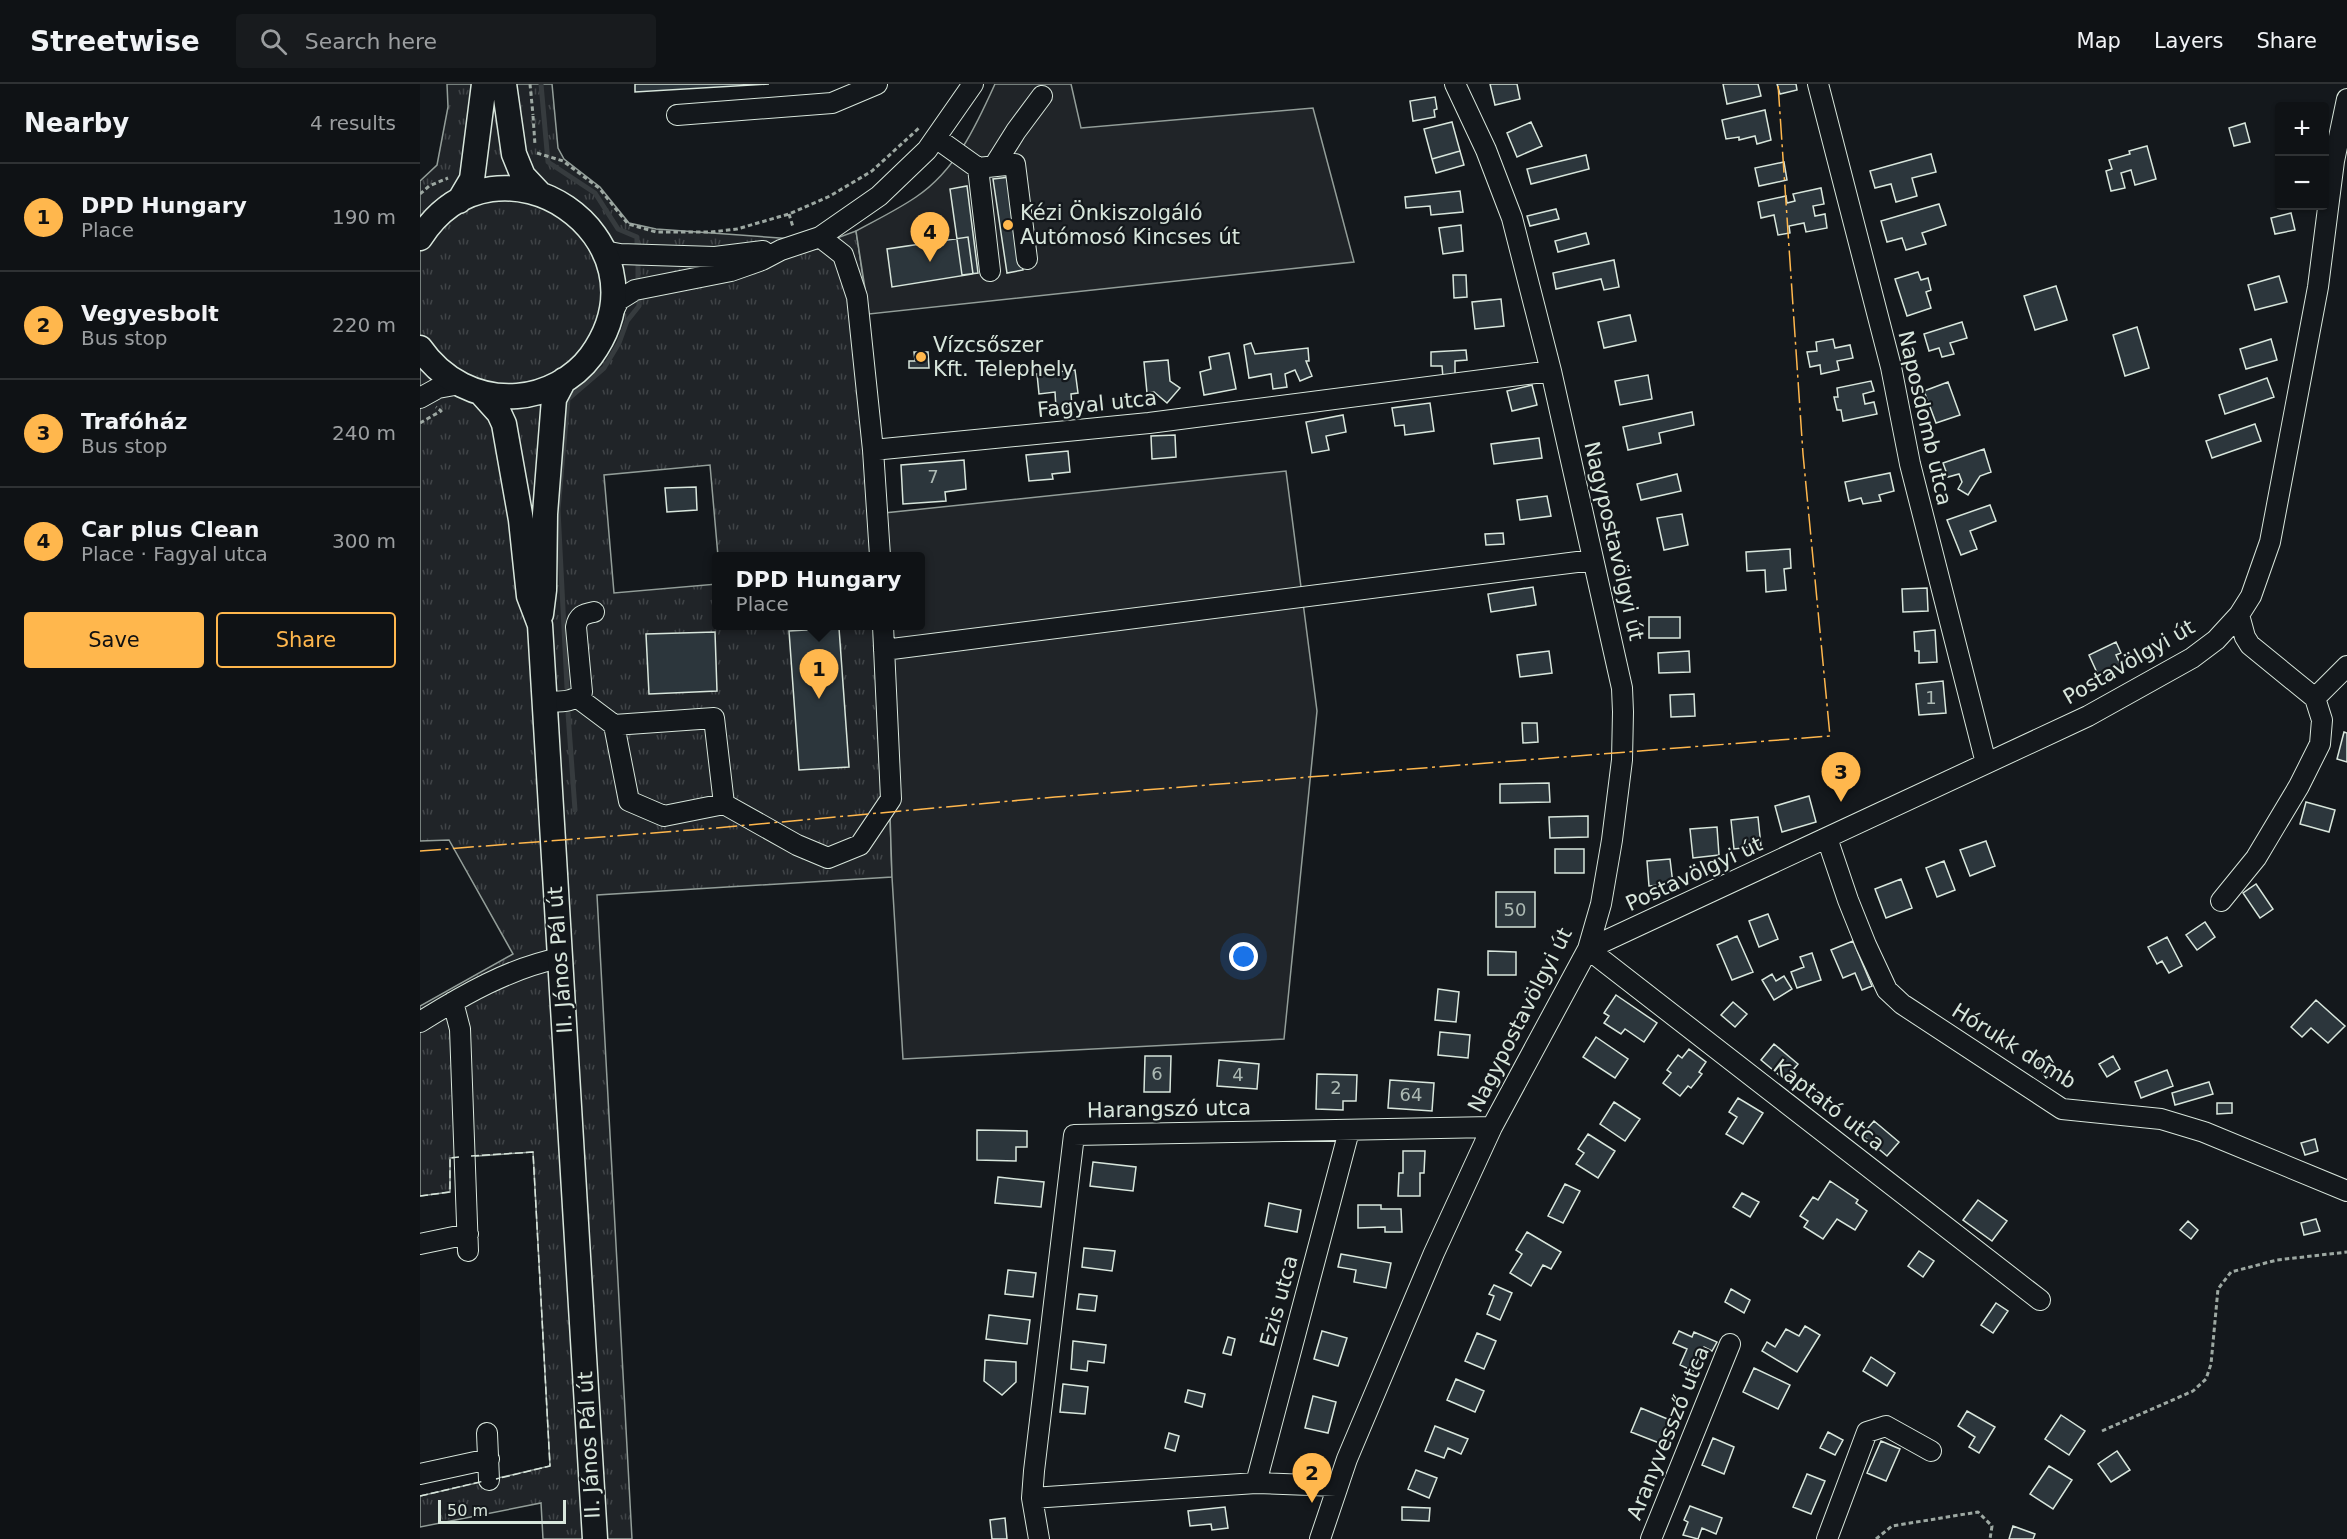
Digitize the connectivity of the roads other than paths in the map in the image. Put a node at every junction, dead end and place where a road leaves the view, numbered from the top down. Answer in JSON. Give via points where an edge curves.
{"nodes":[{"id":1,"x":484,"y":84,"type":"edge"},
{"id":2,"x":504,"y":84,"type":"edge"},
{"id":3,"x":877,"y":84,"type":"edge"},
{"id":4,"x":973,"y":84,"type":"edge"},
{"id":5,"x":1455,"y":84,"type":"edge"},
{"id":6,"x":1818,"y":84,"type":"edge"},
{"id":7,"x":1042,"y":96,"type":"dead end"},
{"id":8,"x":2347,"y":99,"type":"edge"},
{"id":9,"x":678,"y":115,"type":"dead end"},
{"id":10,"x":930,"y":130,"type":"junction"},
{"id":11,"x":986,"y":167,"type":"junction"},
{"id":12,"x":539,"y":193,"type":"junction"},
{"id":13,"x":459,"y":201,"type":"junction"},
{"id":14,"x":820,"y":237,"type":"junction"},
{"id":15,"x":420,"y":238,"type":"edge"},
{"id":16,"x":781,"y":250,"type":"junction"},
{"id":17,"x":604,"y":251,"type":"junction"},
{"id":18,"x":1027,"y":259,"type":"dead end"},
{"id":19,"x":990,"y":271,"type":"dead end"},
{"id":20,"x":610,"y":318,"type":"junction"},
{"id":21,"x":420,"y":348,"type":"edge"},
{"id":22,"x":1551,"y":371,"type":"junction"},
{"id":23,"x":564,"y":380,"type":"junction"},
{"id":24,"x":470,"y":389,"type":"junction"},
{"id":25,"x":420,"y":398,"type":"edge"},
{"id":26,"x":873,"y":450,"type":"junction"},
{"id":27,"x":880,"y":552,"type":"edge"},
{"id":28,"x":1593,"y":560,"type":"junction"},
{"id":29,"x":594,"y":612,"type":"dead end"},
{"id":30,"x":2239,"y":615,"type":"junction"},
{"id":31,"x":540,"y":625,"type":"junction"},
{"id":32,"x":883,"y":630,"type":"edge"},
{"id":33,"x":2216,"y":640,"type":"junction"},
{"id":34,"x":2250,"y":645,"type":"junction"},
{"id":35,"x":884,"y":650,"type":"junction"},
{"id":36,"x":2347,"y":666,"type":"edge"},
{"id":37,"x":578,"y":698,"type":"junction"},
{"id":38,"x":2315,"y":698,"type":"junction"},
{"id":39,"x":544,"y":702,"type":"junction"},
{"id":40,"x":614,"y":725,"type":"junction"},
{"id":41,"x":1986,"y":763,"type":"junction"},
{"id":42,"x":724,"y":804,"type":"junction"},
{"id":43,"x":1827,"y":838,"type":"junction"},
{"id":44,"x":2221,"y":901,"type":"dead end"},
{"id":45,"x":1588,"y":949,"type":"junction"},
{"id":46,"x":560,"y":958,"type":"junction"},
{"id":47,"x":453,"y":1002,"type":"junction"},
{"id":48,"x":420,"y":1022,"type":"edge"},
{"id":49,"x":1492,"y":1127,"type":"junction"},
{"id":50,"x":1349,"y":1131,"type":"junction"},
{"id":51,"x":2347,"y":1191,"type":"edge"},
{"id":52,"x":420,"y":1244,"type":"edge"},
{"id":53,"x":2040,"y":1300,"type":"dead end"},
{"id":54,"x":1730,"y":1344,"type":"dead end"},
{"id":55,"x":488,"y":1433,"type":"dead end"},
{"id":56,"x":1931,"y":1451,"type":"dead end"},
{"id":57,"x":489,"y":1459,"type":"junction"},
{"id":58,"x":420,"y":1474,"type":"edge"},
{"id":59,"x":489,"y":1480,"type":"dead end"},
{"id":60,"x":1256,"y":1483,"type":"junction"},
{"id":61,"x":1336,"y":1486,"type":"junction"},
{"id":62,"x":1032,"y":1498,"type":"junction"},
{"id":63,"x":595,"y":1539,"type":"edge"},
{"id":64,"x":1039,"y":1539,"type":"edge"},
{"id":65,"x":1320,"y":1539,"type":"edge"},
{"id":66,"x":1651,"y":1539,"type":"edge"},
{"id":67,"x":1827,"y":1539,"type":"edge"}],
"edges":[{"from":1,"to":13,"type":"main road","via":[[472,179]]},
{"from":2,"to":12,"type":"main road","via":[[514,154],[523,176]]},
{"from":3,"to":9,"type":"street","via":[[832,103]]},
{"from":4,"to":10,"type":"street"},
{"from":5,"to":22,"type":"street","name":"Nagypostavölgyi út","via":[[1512,218]]},
{"from":6,"to":41,"type":"street","name":"Naposdomb utca"},
{"from":7,"to":11,"type":"street"},
{"from":8,"to":30,"type":"street","name":"Postavölgyi út","via":[[2334,161],[2318,287],[2270,542],[2251,596]]},
{"from":10,"to":11,"type":"street"},
{"from":10,"to":14,"type":"street","via":[[927,150],[879,196]]},
{"from":11,"to":18,"type":"street","via":[[1015,164]]},
{"from":11,"to":19,"type":"street"},
{"from":12,"to":13,"type":"main road","via":[[492,190]]},
{"from":12,"to":17,"type":"main road","via":[[578,215]]},
{"from":13,"to":15,"type":"main road","via":[[436,218]]},
{"from":14,"to":16,"type":"street"},
{"from":14,"to":26,"type":"street","via":[[843,255],[857,297]]},
{"from":16,"to":17,"type":"street","via":[[715,257]]},
{"from":16,"to":20,"type":"street","via":[[731,271],[635,290],[619,300]]},
{"from":17,"to":20,"type":"main road","via":[[612,284]]},
{"from":20,"to":23,"type":"main road","via":[[597,347]]},
{"from":21,"to":24,"type":"main road","name":"II. János Pál út","via":[[442,373]]},
{"from":22,"to":26,"type":"street","name":"Fagyal utca","via":[[1149,423]]},
{"from":22,"to":28,"type":"street","name":"Nagypostavölgyi út"},
{"from":23,"to":24,"type":"main road","via":[[538,392],[509,397]]},
{"from":23,"to":31,"type":"main road","via":[[554,399]]},
{"from":24,"to":25,"type":"street","via":[[438,388]]},
{"from":24,"to":31,"type":"main road","name":"II. János Pál út","via":[[499,413],[504,424],[521,520],[529,596]]},
{"from":26,"to":27,"type":"street"},
{"from":28,"to":35,"type":"street"},
{"from":28,"to":45,"type":"street","name":"Nagypostavölgyi út","via":[[1617,665],[1623,712],[1622,760],[1612,840],[1601,904]]},
{"from":29,"to":37,"type":"street","via":[[583,614],[576,627],[582,692]]},
{"from":30,"to":33,"type":"street","name":"Postavölgyi út"},
{"from":30,"to":34,"type":"street"},
{"from":31,"to":39,"type":"main road","name":"II. János Pál út"},
{"from":32,"to":35,"type":"street"},
{"from":33,"to":34,"type":"street"},
{"from":33,"to":41,"type":"street","name":"Postavölgyi út","via":[[2192,658],[2088,716]]},
{"from":34,"to":38,"type":"street"},
{"from":35,"to":42,"type":"street","via":[[891,799],[860,844],[828,858]]},
{"from":36,"to":38,"type":"street"},
{"from":37,"to":39,"type":"street"},
{"from":37,"to":40,"type":"street"},
{"from":38,"to":44,"type":"street","via":[[2322,720],[2320,744],[2256,858]]},
{"from":39,"to":46,"type":"main road","name":"II. János Pál út"},
{"from":40,"to":42,"type":"street","via":[[629,801],[664,816]]},
{"from":40,"to":42,"type":"street","via":[[714,718]]},
{"from":41,"to":43,"type":"street","name":"Postavölgyi út"},
{"from":43,"to":45,"type":"street","name":"Postavölgyi út"},
{"from":43,"to":51,"type":"street","name":"Hórukk domb","via":[[1866,945],[1887,990],[1902,1004],[2062,1109],[2161,1119],[2204,1132]]},
{"from":45,"to":49,"type":"street","name":"Nagypostavölgyi út"},
{"from":45,"to":53,"type":"street","name":"Kaptató utca"},
{"from":46,"to":47,"type":"street","via":[[533,963]]},
{"from":46,"to":63,"type":"main road","name":"II. János Pál út"},
{"from":47,"to":48,"type":"street"},
{"from":47,"to":52,"type":"street","via":[[460,1029],[468,1242]]},
{"from":49,"to":50,"type":"street","name":"Harangszó utca"},
{"from":49,"to":61,"type":"street","name":"Nagypostavölgyi út"},
{"from":50,"to":60,"type":"street","name":"Ezis utca"},
{"from":50,"to":62,"type":"street","name":"Harangszó utca","via":[[1074,1135]]},
{"from":54,"to":66,"type":"street","name":"Aranyvessző utca"},
{"from":55,"to":57,"type":"street"},
{"from":56,"to":67,"type":"street","via":[[1886,1426],[1868,1432]]},
{"from":57,"to":58,"type":"street"},
{"from":57,"to":59,"type":"street"},
{"from":60,"to":61,"type":"street"},
{"from":60,"to":62,"type":"street"},
{"from":61,"to":65,"type":"street","name":"Nagypostavölgyi út"},
{"from":62,"to":64,"type":"street","name":"Harangszó utca"}]}
